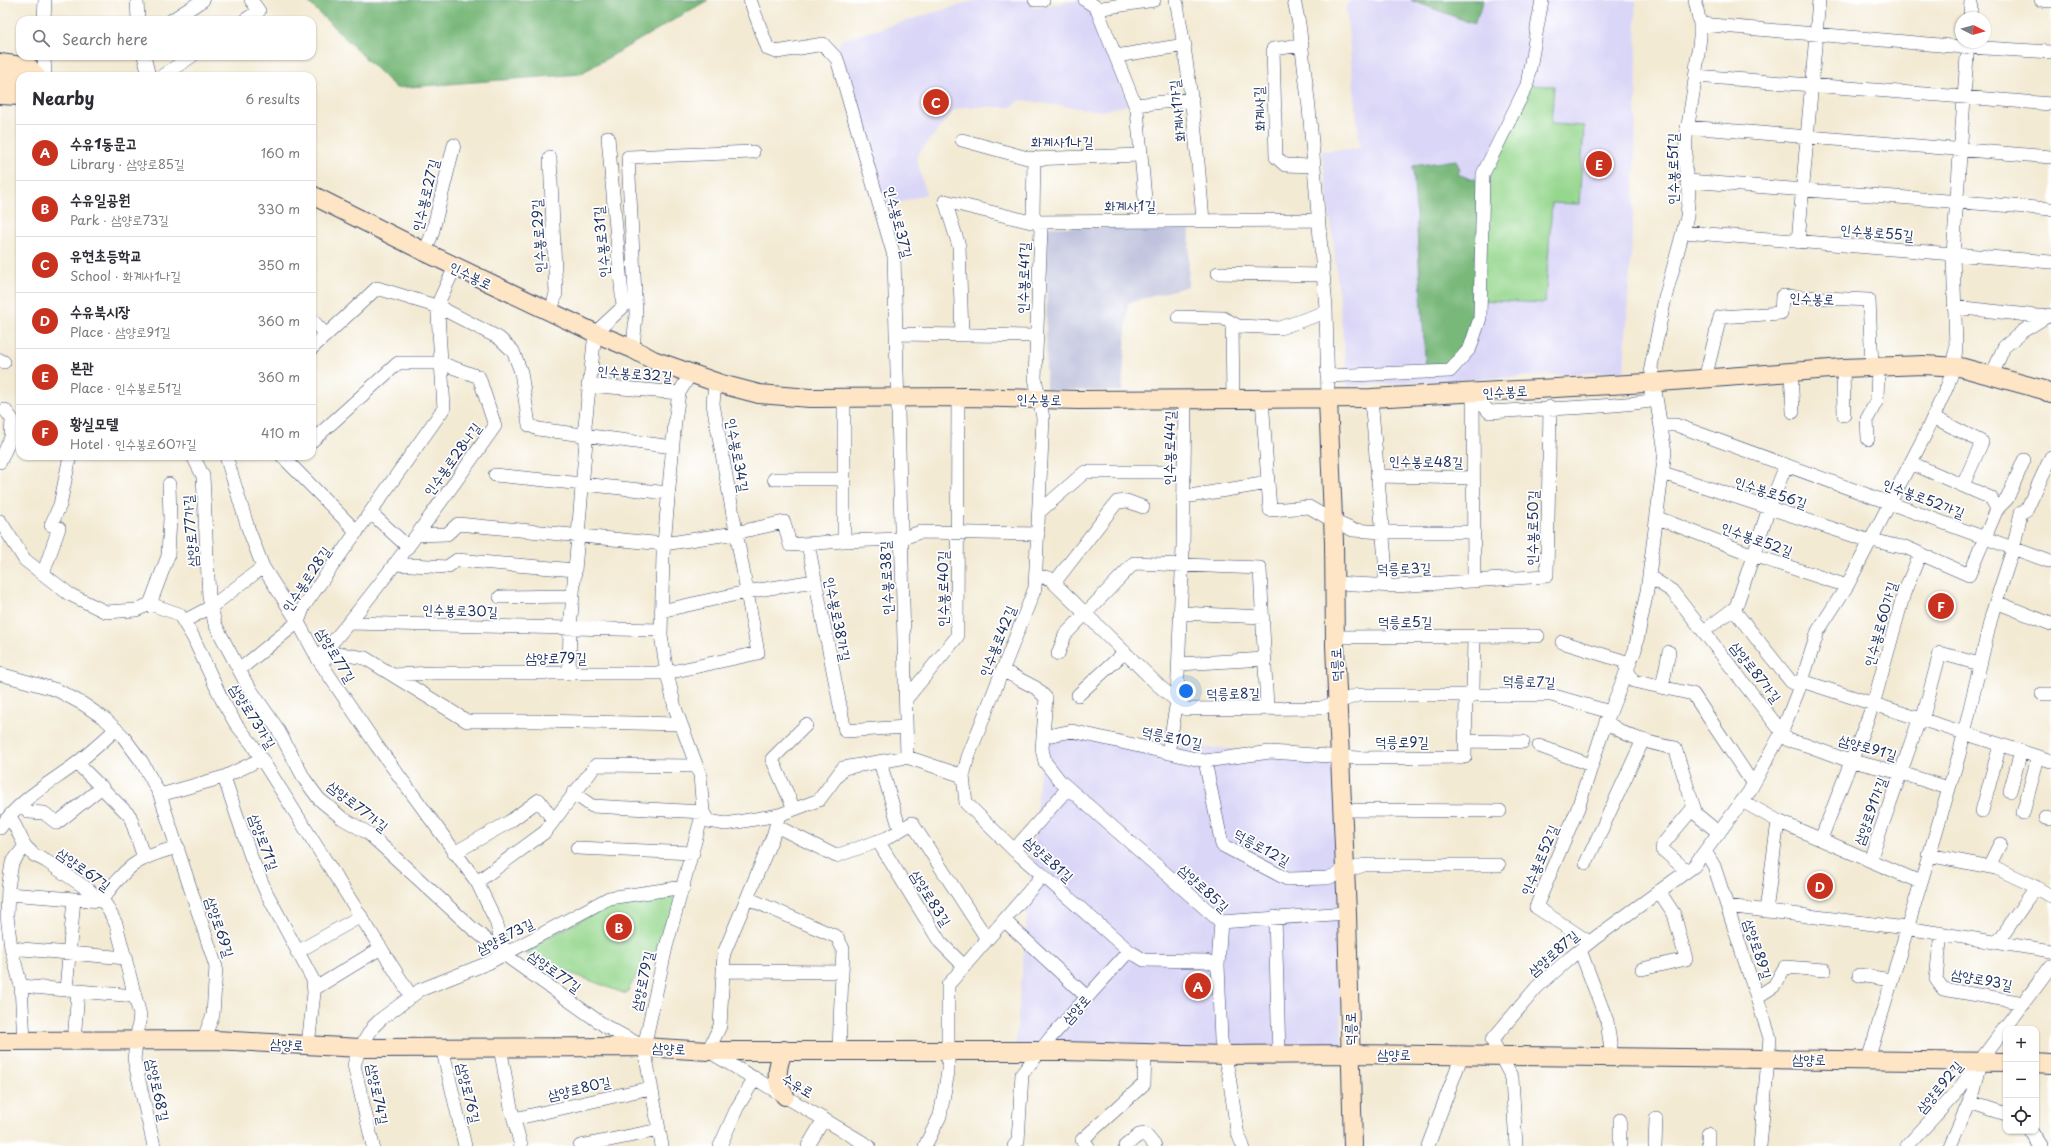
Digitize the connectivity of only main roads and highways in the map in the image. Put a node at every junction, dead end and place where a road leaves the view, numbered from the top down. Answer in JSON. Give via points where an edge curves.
{"nodes":[{"id":1,"x":0,"y":63,"type":"edge"},
{"id":2,"x":33,"y":72,"type":"edge"},
{"id":3,"x":0,"y":80,"type":"edge"},
{"id":4,"x":16,"y":81,"type":"edge"},
{"id":5,"x":0,"y":95,"type":"edge"},
{"id":6,"x":16,"y":96,"type":"edge"},
{"id":7,"x":316,"y":199,"type":"edge"},
{"id":8,"x":2051,"y":394,"type":"edge"},
{"id":9,"x":1328,"y":399,"type":"junction"},
{"id":10,"x":0,"y":1041,"type":"edge"},
{"id":11,"x":784,"y":1050,"type":"junction"},
{"id":12,"x":1350,"y":1054,"type":"junction"},
{"id":13,"x":2003,"y":1062,"type":"edge"},
{"id":14,"x":2039,"y":1063,"type":"edge"},
{"id":15,"x":2051,"y":1064,"type":"edge"},
{"id":16,"x":785,"y":1096,"type":"road end"},
{"id":17,"x":1353,"y":1146,"type":"edge"}],
"edges":[{"from":1,"to":2,"type":"main road","via":[[29,67]]},
{"from":3,"to":4,"type":"main road"},
{"from":5,"to":6,"type":"main road"},
{"from":7,"to":9,"type":"main road","name":"인수봉로","via":[[653,360],[715,382],[759,394],[810,398]]},
{"from":8,"to":9,"type":"main road","name":"인수봉로","via":[[1954,366],[1923,365],[1843,368],[1653,383]]},
{"from":9,"to":12,"type":"main road","name":"덕릉로"},
{"from":10,"to":11,"type":"main road","name":"삼양로","via":[[203,1040],[360,1048],[644,1047],[708,1051]]},
{"from":11,"to":12,"type":"main road","name":"삼양로"},
{"from":11,"to":16,"type":"main road","via":[[777,1075],[780,1090]]},
{"from":12,"to":13,"type":"main road","name":"삼양로"},
{"from":12,"to":17,"type":"main road","name":"덕릉로"},
{"from":14,"to":15,"type":"main road"}]}
